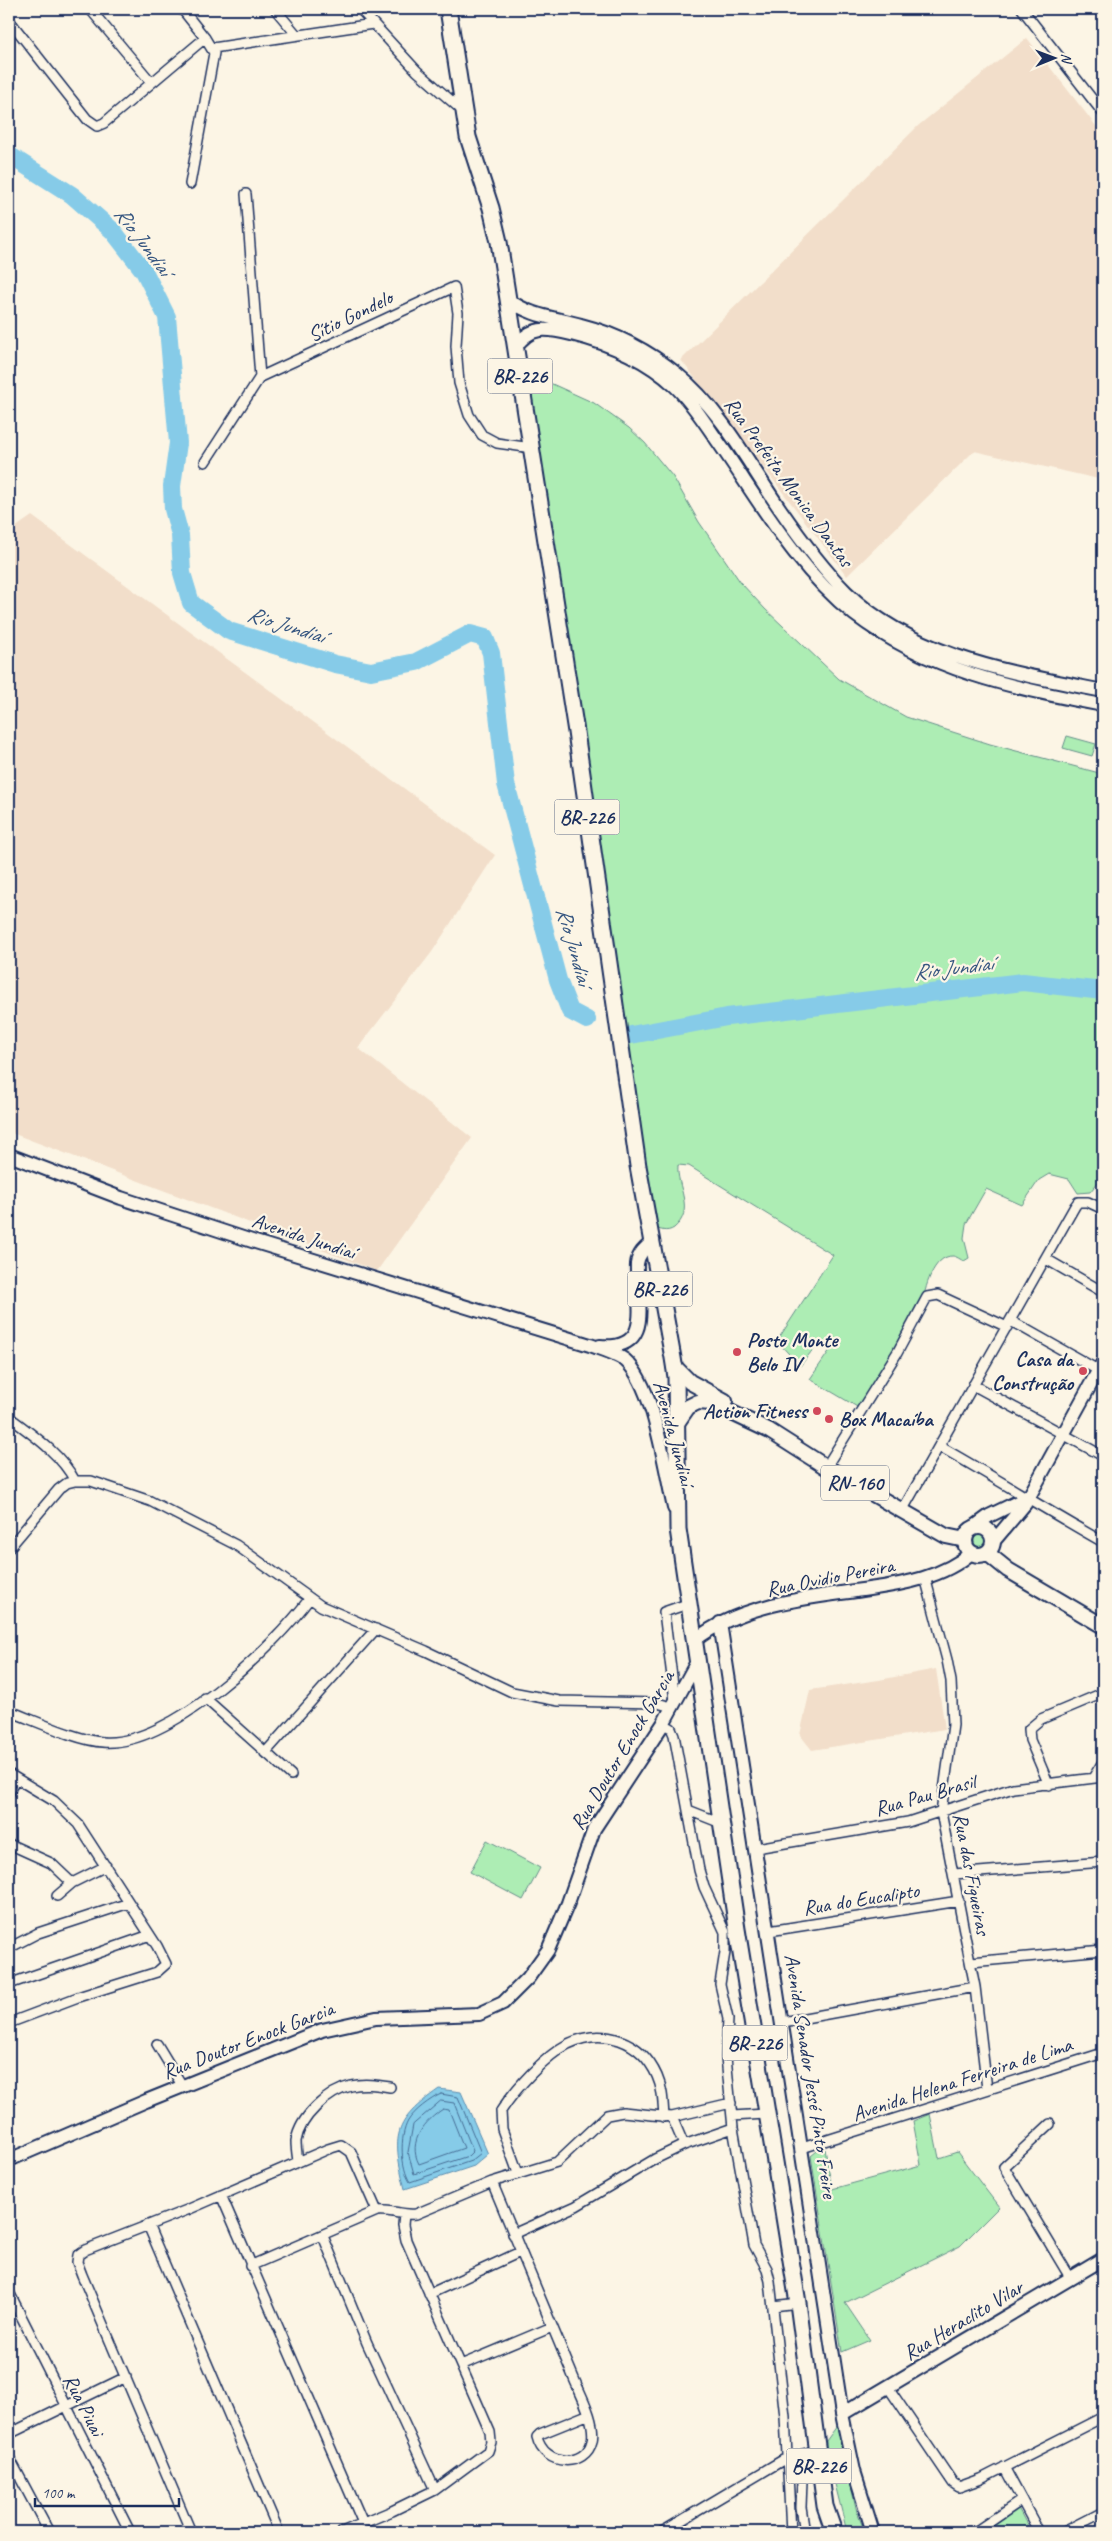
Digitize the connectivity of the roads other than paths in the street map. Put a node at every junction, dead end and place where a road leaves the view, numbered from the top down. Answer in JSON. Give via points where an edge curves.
{"nodes":[{"id":1,"x":90,"y":9,"type":"edge"},
{"id":2,"x":182,"y":9,"type":"edge"},
{"id":3,"x":275,"y":9,"type":"edge"},
{"id":4,"x":360,"y":9,"type":"edge"},
{"id":5,"x":448,"y":9,"type":"edge"},
{"id":6,"x":1022,"y":9,"type":"edge"},
{"id":7,"x":9,"y":20,"type":"edge"},
{"id":8,"x":373,"y":24,"type":"junction"},
{"id":9,"x":296,"y":34,"type":"junction"},
{"id":10,"x":205,"y":38,"type":"junction"},
{"id":11,"x":213,"y":48,"type":"junction"},
{"id":12,"x":151,"y":82,"type":"junction"},
{"id":13,"x":464,"y":112,"type":"junction"},
{"id":14,"x":1103,"y":113,"type":"edge"},
{"id":15,"x":190,"y":184,"type":"dead end"},
{"id":16,"x":246,"y":194,"type":"dead end"},
{"id":17,"x":507,"y":299,"type":"junction"},
{"id":18,"x":548,"y":318,"type":"junction"},
{"id":19,"x":547,"y":331,"type":"junction"},
{"id":20,"x":515,"y":348,"type":"junction"},
{"id":21,"x":260,"y":377,"type":"junction"},
{"id":22,"x":532,"y":448,"type":"junction"},
{"id":23,"x":205,"y":462,"type":"dead end"},
{"id":24,"x":1103,"y":691,"type":"edge"},
{"id":25,"x":1103,"y":705,"type":"edge"},
{"id":26,"x":9,"y":1155,"type":"edge"},
{"id":27,"x":1103,"y":1209,"type":"edge"},
{"id":28,"x":652,"y":1242,"type":"junction"},
{"id":29,"x":1046,"y":1259,"type":"junction"},
{"id":30,"x":1103,"y":1292,"type":"edge"},
{"id":31,"x":1009,"y":1324,"type":"junction"},
{"id":32,"x":590,"y":1345,"type":"junction"},
{"id":33,"x":674,"y":1366,"type":"junction"},
{"id":34,"x":1102,"y":1368,"type":"edge"},
{"id":35,"x":973,"y":1385,"type":"junction"},
{"id":36,"x":9,"y":1417,"type":"edge"},
{"id":37,"x":748,"y":1419,"type":"junction"},
{"id":38,"x":677,"y":1423,"type":"junction"},
{"id":39,"x":1064,"y":1433,"type":"junction"},
{"id":40,"x":939,"y":1446,"type":"junction"},
{"id":41,"x":1103,"y":1456,"type":"edge"},
{"id":42,"x":826,"y":1467,"type":"junction"},
{"id":43,"x":75,"y":1480,"type":"junction"},
{"id":44,"x":1028,"y":1497,"type":"junction"},
{"id":45,"x":902,"y":1511,"type":"junction"},
{"id":46,"x":974,"y":1527,"type":"junction"},
{"id":47,"x":678,"y":1529,"type":"junction"},
{"id":48,"x":1103,"y":1542,"type":"edge"},
{"id":49,"x":968,"y":1546,"type":"junction"},
{"id":50,"x":990,"y":1547,"type":"junction"},
{"id":51,"x":9,"y":1548,"type":"edge"},
{"id":52,"x":925,"y":1577,"type":"junction"},
{"id":53,"x":310,"y":1598,"type":"junction"},
{"id":54,"x":690,"y":1603,"type":"junction"},
{"id":55,"x":720,"y":1623,"type":"junction"},
{"id":56,"x":1103,"y":1626,"type":"edge"},
{"id":57,"x":376,"y":1629,"type":"junction"},
{"id":58,"x":695,"y":1640,"type":"junction"},
{"id":59,"x":698,"y":1660,"type":"junction"},
{"id":60,"x":1103,"y":1693,"type":"edge"},
{"id":61,"x":205,"y":1698,"type":"junction"},
{"id":62,"x":674,"y":1704,"type":"junction"},
{"id":63,"x":9,"y":1711,"type":"edge"},
{"id":64,"x":663,"y":1724,"type":"junction"},
{"id":65,"x":265,"y":1753,"type":"junction"},
{"id":66,"x":1103,"y":1762,"type":"edge"},
{"id":67,"x":12,"y":1776,"type":"edge"},
{"id":68,"x":291,"y":1776,"type":"dead end"},
{"id":69,"x":1103,"y":1777,"type":"edge"},
{"id":70,"x":1093,"y":1778,"type":"junction"},
{"id":71,"x":1049,"y":1785,"type":"junction"},
{"id":72,"x":9,"y":1793,"type":"edge"},
{"id":73,"x":688,"y":1810,"type":"junction"},
{"id":74,"x":940,"y":1812,"type":"junction"},
{"id":75,"x":721,"y":1823,"type":"junction"},
{"id":76,"x":9,"y":1844,"type":"edge"},
{"id":77,"x":756,"y":1848,"type":"junction"},
{"id":78,"x":1103,"y":1862,"type":"edge"},
{"id":79,"x":106,"y":1866,"type":"junction"},
{"id":80,"x":954,"y":1874,"type":"junction"},
{"id":81,"x":72,"y":1883,"type":"junction"},
{"id":82,"x":57,"y":1896,"type":"dead end"},
{"id":83,"x":959,"y":1901,"type":"junction"},
{"id":84,"x":129,"y":1903,"type":"junction"},
{"id":85,"x":731,"y":1931,"type":"junction"},
{"id":86,"x":769,"y":1931,"type":"junction"},
{"id":87,"x":150,"y":1935,"type":"junction"},
{"id":88,"x":9,"y":1948,"type":"edge"},
{"id":89,"x":1103,"y":1950,"type":"edge"},
{"id":90,"x":971,"y":1962,"type":"junction"},
{"id":91,"x":9,"y":1984,"type":"edge"},
{"id":92,"x":975,"y":1987,"type":"junction"},
{"id":93,"x":783,"y":2022,"type":"junction"},
{"id":94,"x":9,"y":2023,"type":"edge"},
{"id":95,"x":157,"y":2044,"type":"dead end"},
{"id":96,"x":1103,"y":2053,"type":"edge"},
{"id":97,"x":183,"y":2087,"type":"junction"},
{"id":98,"x":390,"y":2087,"type":"dead end"},
{"id":99,"x":987,"y":2089,"type":"junction"},
{"id":100,"x":731,"y":2103,"type":"junction"},
{"id":101,"x":766,"y":2114,"type":"junction"},
{"id":102,"x":732,"y":2116,"type":"junction"},
{"id":103,"x":668,"y":2117,"type":"junction"},
{"id":104,"x":1050,"y":2124,"type":"dead end"},
{"id":105,"x":733,"y":2128,"type":"junction"},
{"id":106,"x":684,"y":2145,"type":"junction"},
{"id":107,"x":802,"y":2148,"type":"junction"},
{"id":108,"x":9,"y":2160,"type":"edge"},
{"id":109,"x":298,"y":2161,"type":"junction"},
{"id":110,"x":518,"y":2173,"type":"junction"},
{"id":111,"x":492,"y":2182,"type":"junction"},
{"id":112,"x":220,"y":2195,"type":"junction"},
{"id":113,"x":377,"y":2211,"type":"junction"},
{"id":114,"x":404,"y":2214,"type":"junction"},
{"id":115,"x":148,"y":2226,"type":"junction"},
{"id":116,"x":513,"y":2234,"type":"junction"},
{"id":117,"x":323,"y":2236,"type":"junction"},
{"id":118,"x":520,"y":2252,"type":"junction"},
{"id":119,"x":1103,"y":2259,"type":"edge"},
{"id":120,"x":250,"y":2266,"type":"junction"},
{"id":121,"x":1071,"y":2279,"type":"junction"},
{"id":122,"x":9,"y":2292,"type":"edge"},
{"id":123,"x":429,"y":2294,"type":"junction"},
{"id":124,"x":798,"y":2303,"type":"junction"},
{"id":125,"x":773,"y":2306,"type":"junction"},
{"id":126,"x":552,"y":2327,"type":"junction"},
{"id":127,"x":462,"y":2365,"type":"junction"},
{"id":128,"x":126,"y":2377,"type":"junction"},
{"id":129,"x":888,"y":2387,"type":"junction"},
{"id":130,"x":66,"y":2407,"type":"junction"},
{"id":131,"x":842,"y":2414,"type":"junction"},
{"id":132,"x":587,"y":2415,"type":"junction"},
{"id":133,"x":1103,"y":2417,"type":"edge"},
{"id":134,"x":9,"y":2434,"type":"edge"},
{"id":135,"x":810,"y":2452,"type":"junction"},
{"id":136,"x":9,"y":2457,"type":"edge"},
{"id":137,"x":788,"y":2458,"type":"junction"},
{"id":138,"x":1004,"y":2467,"type":"junction"},
{"id":139,"x":434,"y":2490,"type":"junction"},
{"id":140,"x":1022,"y":2500,"type":"junction"},
{"id":141,"x":824,"y":2506,"type":"junction"},
{"id":142,"x":1103,"y":2512,"type":"edge"},
{"id":143,"x":363,"y":2523,"type":"junction"},
{"id":144,"x":49,"y":2532,"type":"edge"},
{"id":145,"x":130,"y":2532,"type":"edge"},
{"id":146,"x":190,"y":2532,"type":"edge"},
{"id":147,"x":279,"y":2532,"type":"edge"},
{"id":148,"x":342,"y":2532,"type":"edge"},
{"id":149,"x":662,"y":2532,"type":"edge"},
{"id":150,"x":791,"y":2532,"type":"edge"},
{"id":151,"x":805,"y":2532,"type":"edge"},
{"id":152,"x":823,"y":2532,"type":"edge"},
{"id":153,"x":834,"y":2532,"type":"edge"},
{"id":154,"x":873,"y":2532,"type":"edge"},
{"id":155,"x":975,"y":2532,"type":"edge"},
{"id":156,"x":1039,"y":2532,"type":"edge"},
{"id":157,"x":1064,"y":2532,"type":"edge"}],
"edges":[{"from":1,"to":12,"type":"street"},
{"from":2,"to":10,"type":"street"},
{"from":3,"to":9,"type":"street"},
{"from":4,"to":8,"type":"street"},
{"from":5,"to":13,"type":"highway","number":"BR-226"},
{"from":6,"to":14,"type":"street"},
{"from":7,"to":12,"type":"street","via":[[92,124],[104,124]]},
{"from":8,"to":9,"type":"street"},
{"from":8,"to":13,"type":"street","via":[[417,71]]},
{"from":9,"to":11,"type":"street"},
{"from":10,"to":11,"type":"street"},
{"from":10,"to":12,"type":"street"},
{"from":11,"to":15,"type":"street","via":[[214,58]]},
{"from":13,"to":17,"type":"highway","number":"BR-226","via":[[471,149],[497,233]]},
{"from":16,"to":21,"type":"street"},
{"from":17,"to":18,"type":"street","name":"Rua Prefeita Monica Dantas","via":[[527,312]]},
{"from":17,"to":20,"type":"highway","number":"BR-226"},
{"from":18,"to":19,"type":"street"},
{"from":18,"to":24,"type":"street","name":"Rua Prefeita Monica Dantas","via":[[608,334],[642,349],[693,388],[721,422],[804,544],[848,593],[879,617],[944,651],[976,662]]},
{"from":19,"to":20,"type":"street","name":"Rua Prefeita Monica Dantas","via":[[530,332]]},
{"from":19,"to":25,"type":"street","name":"Rua Prefeita Monica Dantas","via":[[592,339],[618,350],[649,367],[676,388],[799,559],[831,593],[875,629],[952,669],[1043,694]]},
{"from":20,"to":22,"type":"highway","number":"BR-226"},
{"from":21,"to":22,"type":"street","name":"Sítio Gondelo","via":[[454,287],[458,313],[459,383],[469,415],[482,435],[497,443]]},
{"from":21,"to":23,"type":"street"},
{"from":22,"to":28,"type":"highway","number":"BR-226","via":[[576,732],[611,990]]},
{"from":26,"to":32,"type":"street","name":"Avenida Jundiaí","via":[[121,1198],[252,1241]]},
{"from":27,"to":29,"type":"street","via":[[1093,1203],[1080,1202]]},
{"from":28,"to":32,"type":"street","name":"Avenida Jundiaí","via":[[643,1249],[637,1264],[641,1306],[630,1340],[619,1346]]},
{"from":28,"to":33,"type":"highway","number":"BR-226"},
{"from":29,"to":30,"type":"street"},
{"from":29,"to":31,"type":"street"},
{"from":31,"to":34,"type":"street"},
{"from":31,"to":35,"type":"street"},
{"from":31,"to":42,"type":"street","via":[[938,1295],[927,1297]]},
{"from":32,"to":47,"type":"street","name":"Avenida Jundiaí","via":[[624,1359],[642,1385],[656,1428]]},
{"from":33,"to":37,"type":"main road","name":"Avenida Jundiaí","number":"RN-160","via":[[690,1382],[732,1405]]},
{"from":33,"to":38,"type":"highway","number":"BR-226"},
{"from":34,"to":39,"type":"street"},
{"from":35,"to":39,"type":"street"},
{"from":35,"to":40,"type":"street"},
{"from":36,"to":43,"type":"street","via":[[48,1448]]},
{"from":37,"to":38,"type":"main road","name":"Avenida Jundiaí","number":"RN-160","via":[[704,1402],[688,1407]]},
{"from":37,"to":42,"type":"main road","name":"Avenida Jundiaí","number":"RN-160"},
{"from":38,"to":47,"type":"highway","number":"BR-226"},
{"from":39,"to":41,"type":"street"},
{"from":39,"to":44,"type":"street"},
{"from":40,"to":44,"type":"street"},
{"from":40,"to":45,"type":"street"},
{"from":42,"to":45,"type":"main road","name":"Avenida Jundiaí","number":"RN-160"},
{"from":43,"to":51,"type":"street","via":[[59,1489]]},
{"from":43,"to":53,"type":"street","via":[[126,1491],[186,1518],[257,1558]]},
{"from":44,"to":46,"type":"street"},
{"from":44,"to":48,"type":"street"},
{"from":44,"to":50,"type":"street"},
{"from":45,"to":49,"type":"main road","name":"Avenida Jundiaí","number":"RN-160"},
{"from":46,"to":49,"type":"main road","via":[[968,1532]]},
{"from":46,"to":50,"type":"main road","via":[[988,1530]]},
{"from":47,"to":54,"type":"highway","number":"BR-226"},
{"from":49,"to":50,"type":"main road","number":"RN-160","via":[[980,1555]]},
{"from":49,"to":52,"type":"street","name":"Rua Ovidio Pereira","via":[[949,1567]]},
{"from":50,"to":56,"type":"main road","via":[[1008,1570]]},
{"from":52,"to":55,"type":"street","name":"Rua Ovidio Pereira","via":[[891,1586],[784,1603]]},
{"from":52,"to":74,"type":"street","name":"Rua das Figueiras","via":[[947,1660],[953,1703],[951,1746]]},
{"from":53,"to":57,"type":"street"},
{"from":53,"to":61,"type":"street","via":[[251,1664]]},
{"from":54,"to":58,"type":"highway","number":"BR-226"},
{"from":54,"to":62,"type":"street","via":[[664,1612]]},
{"from":55,"to":58,"type":"street","name":"Rua Ovidio Pereira"},
{"from":55,"to":77,"type":"street","name":"Avenida Senador Jessé Pinto Freire"},
{"from":57,"to":62,"type":"street","via":[[527,1697],[570,1702]]},
{"from":57,"to":65,"type":"street"},
{"from":58,"to":59,"type":"highway","number":"BR-226"},
{"from":59,"to":62,"type":"street","name":"Rua Doutor Enock Garcia"},
{"from":59,"to":75,"type":"highway","number":"BR-226"},
{"from":60,"to":71,"type":"street","via":[[1041,1719],[1029,1729],[1030,1740]]},
{"from":61,"to":63,"type":"street","via":[[168,1724],[135,1738],[113,1742],[83,1738]]},
{"from":61,"to":65,"type":"street"},
{"from":62,"to":64,"type":"street","name":"Rua Doutor Enock Garcia"},
{"from":64,"to":73,"type":"street","via":[[671,1728],[674,1735]]},
{"from":64,"to":97,"type":"street","name":"Rua Doutor Enock Garcia","via":[[594,1829],[548,1950],[504,2003],[487,2012],[471,2015],[376,2018],[338,2025]]},
{"from":65,"to":68,"type":"street"},
{"from":66,"to":70,"type":"street"},
{"from":67,"to":72,"type":"street"},
{"from":67,"to":79,"type":"street","via":[[66,1812]]},
{"from":69,"to":70,"type":"street","name":"Rua Pau Brasil"},
{"from":70,"to":71,"type":"street","name":"Rua Pau Brasil"},
{"from":71,"to":74,"type":"street","name":"Rua Pau Brasil","via":[[1013,1788]]},
{"from":73,"to":75,"type":"street"},
{"from":73,"to":85,"type":"street","via":[[704,1887]]},
{"from":74,"to":77,"type":"street","name":"Rua Pau Brasil","via":[[876,1828]]},
{"from":74,"to":80,"type":"street","name":"Rua das Figueiras"},
{"from":75,"to":85,"type":"highway","number":"BR-226"},
{"from":76,"to":81,"type":"street","via":[[51,1863]]},
{"from":77,"to":86,"type":"street","name":"Avenida Senador Jessé Pinto Freire"},
{"from":78,"to":80,"type":"street"},
{"from":79,"to":81,"type":"street"},
{"from":79,"to":84,"type":"street"},
{"from":80,"to":83,"type":"street","name":"Rua das Figueiras"},
{"from":81,"to":82,"type":"street"},
{"from":83,"to":86,"type":"street","name":"Rua do Eucalipto"},
{"from":83,"to":90,"type":"street","name":"Rua das Figueiras"},
{"from":84,"to":87,"type":"street"},
{"from":84,"to":88,"type":"street","via":[[38,1933]]},
{"from":85,"to":100,"type":"street","via":[[720,1984],[728,2019],[726,2058]]},
{"from":85,"to":101,"type":"highway","number":"BR-226"},
{"from":86,"to":93,"type":"street","name":"Avenida Senador Jessé Pinto Freire"},
{"from":87,"to":91,"type":"street"},
{"from":87,"to":94,"type":"street","via":[[166,1962],[164,1968]]},
{"from":89,"to":90,"type":"street"},
{"from":90,"to":92,"type":"street","name":"Rua das Figueiras"},
{"from":92,"to":93,"type":"street"},
{"from":92,"to":99,"type":"street","name":"Rua das Figueiras"},
{"from":93,"to":107,"type":"street","name":"Avenida Senador Jessé Pinto Freire"},
{"from":95,"to":97,"type":"street"},
{"from":96,"to":99,"type":"street","name":"Avenida Helena Ferreira de Lima"},
{"from":97,"to":108,"type":"street","name":"Rua Doutor Enock Garcia"},
{"from":98,"to":109,"type":"street","via":[[359,2084],[338,2090],[328,2097],[300,2130],[296,2141]]},
{"from":99,"to":107,"type":"street","name":"Avenida Helena Ferreira de Lima"},
{"from":100,"to":102,"type":"street"},
{"from":100,"to":103,"type":"street"},
{"from":101,"to":102,"type":"street"},
{"from":101,"to":124,"type":"highway","number":"BR-226"},
{"from":102,"to":105,"type":"street"},
{"from":103,"to":106,"type":"street"},
{"from":103,"to":110,"type":"street","via":[[623,2112],[606,2115],[557,2162]]},
{"from":103,"to":110,"type":"street","via":[[658,2077],[637,2048],[604,2036],[575,2042],[551,2057],[501,2111],[502,2129]]},
{"from":104,"to":121,"type":"street","via":[[1004,2168]]},
{"from":105,"to":106,"type":"street"},
{"from":105,"to":125,"type":"street","via":[[754,2244],[768,2274]]},
{"from":106,"to":116,"type":"street","via":[[631,2171],[576,2206]]},
{"from":107,"to":131,"type":"street","name":"Avenida Senador Jessé Pinto Freire"},
{"from":109,"to":112,"type":"street"},
{"from":109,"to":113,"type":"street","via":[[335,2147],[346,2147],[358,2163]]},
{"from":110,"to":111,"type":"street"},
{"from":111,"to":114,"type":"street","via":[[416,2214]]},
{"from":111,"to":116,"type":"street"},
{"from":112,"to":115,"type":"street"},
{"from":112,"to":120,"type":"street"},
{"from":113,"to":114,"type":"street"},
{"from":113,"to":117,"type":"street"},
{"from":114,"to":123,"type":"street","via":[[406,2240]]},
{"from":115,"to":128,"type":"street","via":[[85,2250],[78,2256],[82,2275]]},
{"from":115,"to":147,"type":"street"},
{"from":116,"to":118,"type":"street"},
{"from":117,"to":120,"type":"street"},
{"from":117,"to":139,"type":"street","via":[[367,2343]]},
{"from":118,"to":123,"type":"street"},
{"from":118,"to":126,"type":"street"},
{"from":119,"to":121,"type":"street","name":"Rua Heraclito Vilar"},
{"from":120,"to":143,"type":"street"},
{"from":121,"to":129,"type":"street","name":"Rua Heraclito Vilar"},
{"from":122,"to":130,"type":"street","name":"Rua Piuai"},
{"from":123,"to":127,"type":"street"},
{"from":124,"to":125,"type":"street"},
{"from":124,"to":135,"type":"highway","number":"BR-226"},
{"from":125,"to":137,"type":"street"},
{"from":126,"to":127,"type":"street"},
{"from":126,"to":132,"type":"street"},
{"from":127,"to":139,"type":"street","via":[[490,2432],[491,2442],[488,2451]]},
{"from":128,"to":130,"type":"street"},
{"from":128,"to":146,"type":"street"},
{"from":129,"to":131,"type":"street","name":"Rua Heraclito Vilar"},
{"from":129,"to":138,"type":"street","via":[[953,2483],[966,2486]]},
{"from":130,"to":134,"type":"street"},
{"from":130,"to":145,"type":"street","name":"Rua Piuai"},
{"from":131,"to":154,"type":"street","name":"Avenida Senador Jessé Pinto Freire","via":[[854,2471]]},
{"from":132,"to":132,"type":"street","via":[[590,2446],[570,2460],[557,2460],[546,2453],[537,2437],[540,2434]]},
{"from":133,"to":138,"type":"street"},
{"from":135,"to":137,"type":"street"},
{"from":135,"to":141,"type":"highway","number":"BR-226"},
{"from":135,"to":151,"type":"street","via":[[801,2507]]},
{"from":136,"to":144,"type":"street"},
{"from":137,"to":149,"type":"street"},
{"from":137,"to":150,"type":"street"},
{"from":138,"to":140,"type":"street"},
{"from":139,"to":143,"type":"street"},
{"from":140,"to":155,"type":"street"},
{"from":140,"to":156,"type":"street"},
{"from":141,"to":152,"type":"highway","number":"BR-226"},
{"from":141,"to":153,"type":"highway","number":"BR-226"},
{"from":142,"to":157,"type":"street"},
{"from":143,"to":148,"type":"street"}]}
